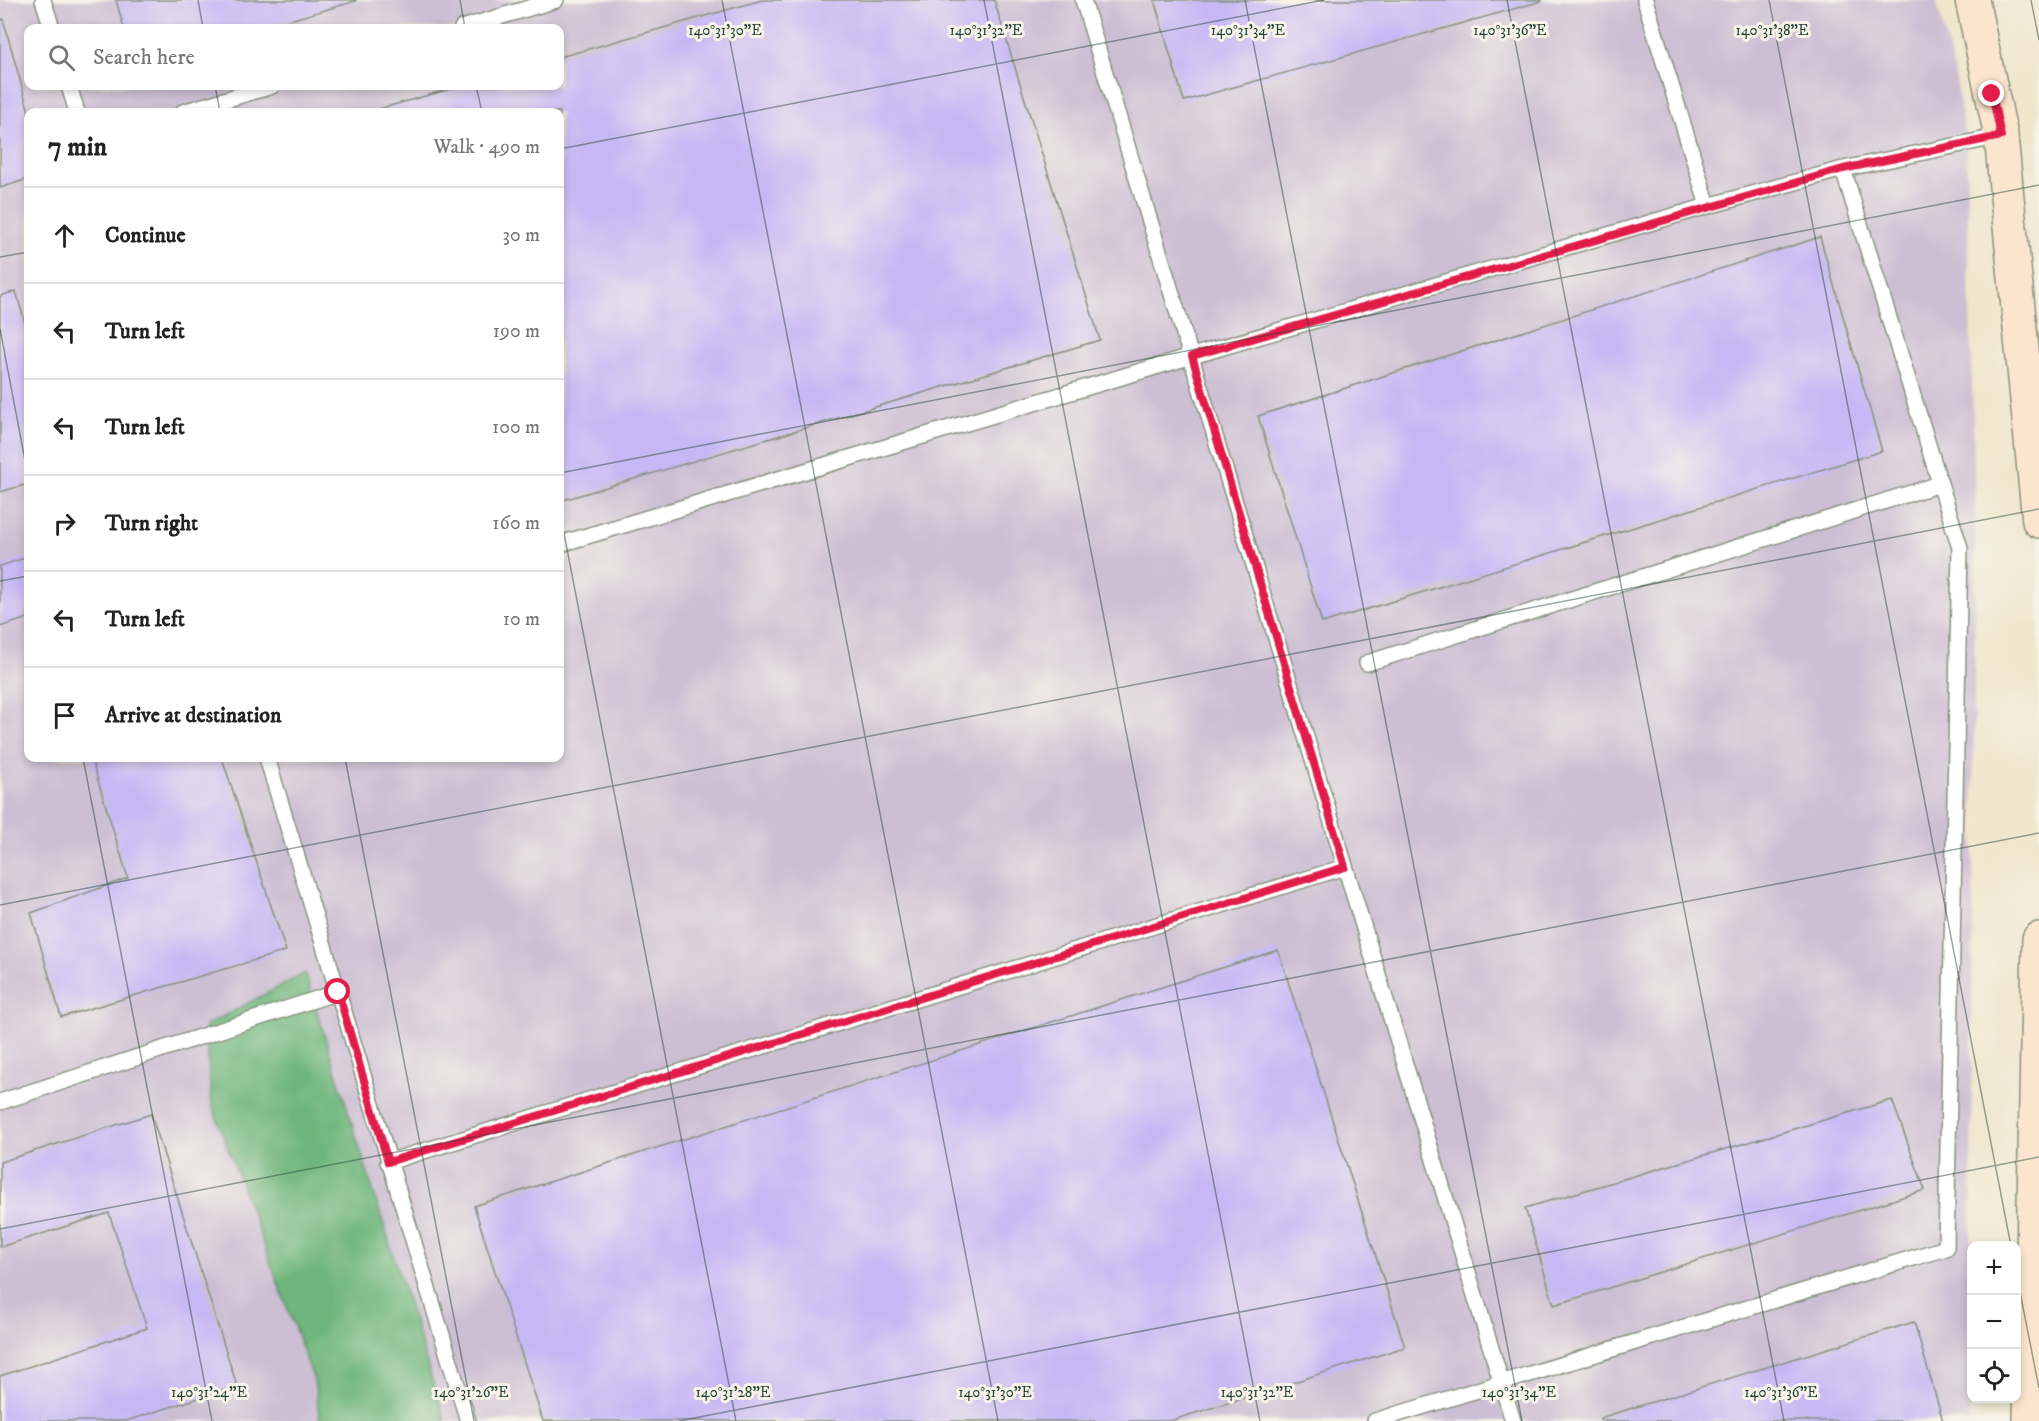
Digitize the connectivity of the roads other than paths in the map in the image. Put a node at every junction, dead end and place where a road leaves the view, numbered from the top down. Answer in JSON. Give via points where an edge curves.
{"nodes":[{"id":1,"x":43,"y":0,"type":"edge"},
{"id":2,"x":556,"y":0,"type":"edge"},
{"id":3,"x":1083,"y":0,"type":"edge"},
{"id":4,"x":1645,"y":0,"type":"edge"},
{"id":5,"x":1972,"y":0,"type":"edge"},
{"id":6,"x":51,"y":24,"type":"edge"},
{"id":7,"x":475,"y":24,"type":"edge"},
{"id":8,"x":70,"y":90,"type":"edge"},
{"id":9,"x":258,"y":90,"type":"edge"},
{"id":10,"x":76,"y":108,"type":"edge"},
{"id":11,"x":197,"y":108,"type":"edge"},
{"id":12,"x":2001,"y":136,"type":"junction"},
{"id":13,"x":1843,"y":169,"type":"junction"},
{"id":14,"x":1708,"y":206,"type":"junction"},
{"id":15,"x":1192,"y":356,"type":"junction"},
{"id":16,"x":1940,"y":484,"type":"junction"},
{"id":17,"x":2039,"y":521,"type":"edge"},
{"id":18,"x":564,"y":542,"type":"edge"},
{"id":19,"x":1367,"y":663,"type":"dead end"},
{"id":20,"x":268,"y":762,"type":"edge"},
{"id":21,"x":1345,"y":867,"type":"junction"},
{"id":22,"x":2039,"y":939,"type":"edge"},
{"id":23,"x":338,"y":992,"type":"junction"},
{"id":24,"x":0,"y":1102,"type":"edge"},
{"id":25,"x":388,"y":1162,"type":"junction"},
{"id":26,"x":1501,"y":1382,"type":"junction"},
{"id":27,"x":468,"y":1421,"type":"edge"},
{"id":28,"x":1375,"y":1421,"type":"edge"},
{"id":29,"x":1513,"y":1421,"type":"edge"},
{"id":30,"x":2030,"y":1421,"type":"edge"}],
"edges":[{"from":1,"to":6,"type":"lane"},
{"from":2,"to":7,"type":"lane"},
{"from":3,"to":15,"type":"lane"},
{"from":4,"to":14,"type":"lane"},
{"from":5,"to":12,"type":"street"},
{"from":8,"to":10,"type":"lane"},
{"from":9,"to":11,"type":"lane"},
{"from":12,"to":13,"type":"lane"},
{"from":12,"to":17,"type":"street"},
{"from":13,"to":14,"type":"lane"},
{"from":13,"to":16,"type":"lane"},
{"from":14,"to":15,"type":"lane"},
{"from":15,"to":18,"type":"lane"},
{"from":15,"to":21,"type":"lane"},
{"from":16,"to":19,"type":"lane"},
{"from":16,"to":26,"type":"lane","via":[[1960,548],[1946,1248]]},
{"from":20,"to":23,"type":"lane"},
{"from":21,"to":25,"type":"lane"},
{"from":21,"to":26,"type":"lane"},
{"from":22,"to":30,"type":"street"},
{"from":23,"to":24,"type":"lane"},
{"from":23,"to":25,"type":"lane"},
{"from":25,"to":27,"type":"lane"},
{"from":26,"to":28,"type":"lane"},
{"from":26,"to":29,"type":"lane"}]}
